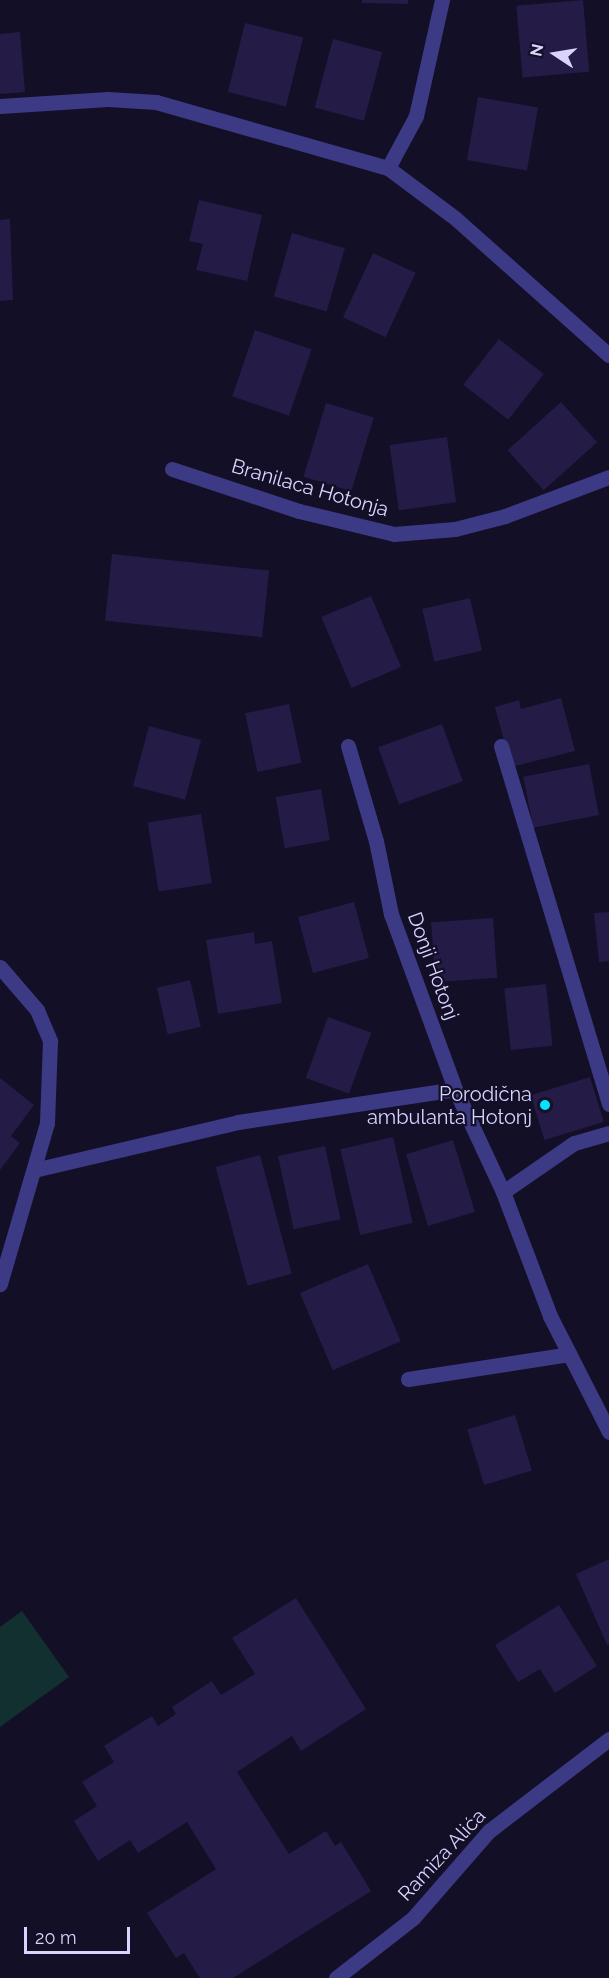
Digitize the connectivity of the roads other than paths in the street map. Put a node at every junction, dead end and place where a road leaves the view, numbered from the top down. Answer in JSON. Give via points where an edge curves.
{"nodes":[{"id":1,"x":441,"y":0,"type":"edge"},
{"id":2,"x":0,"y":106,"type":"edge"},
{"id":3,"x":388,"y":168,"type":"junction"},
{"id":4,"x":609,"y":355,"type":"edge"},
{"id":5,"x":172,"y":469,"type":"dead end"},
{"id":6,"x":609,"y":477,"type":"edge"},
{"id":7,"x":348,"y":746,"type":"dead end"},
{"id":8,"x":501,"y":746,"type":"dead end"},
{"id":9,"x":0,"y":967,"type":"edge"},
{"id":10,"x":455,"y":1089,"type":"junction"},
{"id":11,"x":609,"y":1104,"type":"edge"},
{"id":12,"x":609,"y":1133,"type":"edge"},
{"id":13,"x":34,"y":1170,"type":"junction"},
{"id":14,"x":503,"y":1192,"type":"junction"},
{"id":15,"x":0,"y":1284,"type":"edge"},
{"id":16,"x":569,"y":1353,"type":"junction"},
{"id":17,"x":408,"y":1379,"type":"dead end"},
{"id":18,"x":609,"y":1432,"type":"edge"},
{"id":19,"x":609,"y":1739,"type":"edge"},
{"id":20,"x":336,"y":1978,"type":"edge"}],
"edges":[{"from":1,"to":3,"type":"street","via":[[416,116]]},
{"from":2,"to":3,"type":"street","via":[[108,99],[156,102]]},
{"from":3,"to":4,"type":"street","via":[[455,218]]},
{"from":5,"to":6,"type":"street","name":"Branilaca Hotonja","via":[[299,511],[394,534],[455,529],[505,516]]},
{"from":7,"to":10,"type":"street","name":"Donji Hotonj","via":[[376,841],[391,914]]},
{"from":8,"to":11,"type":"street"},
{"from":9,"to":13,"type":"street","via":[[37,1010],[50,1041],[47,1123]]},
{"from":10,"to":13,"type":"street","via":[[238,1122]]},
{"from":10,"to":14,"type":"street","name":"Donji Hotonj"},
{"from":12,"to":14,"type":"street","via":[[574,1143]]},
{"from":13,"to":15,"type":"street"},
{"from":14,"to":16,"type":"street","name":"Donji Hotonj","via":[[550,1316]]},
{"from":16,"to":17,"type":"street"},
{"from":16,"to":18,"type":"street","name":"Donji Hotonj"},
{"from":19,"to":20,"type":"street","name":"Ramiza Alića","via":[[489,1831],[413,1918]]}]}
